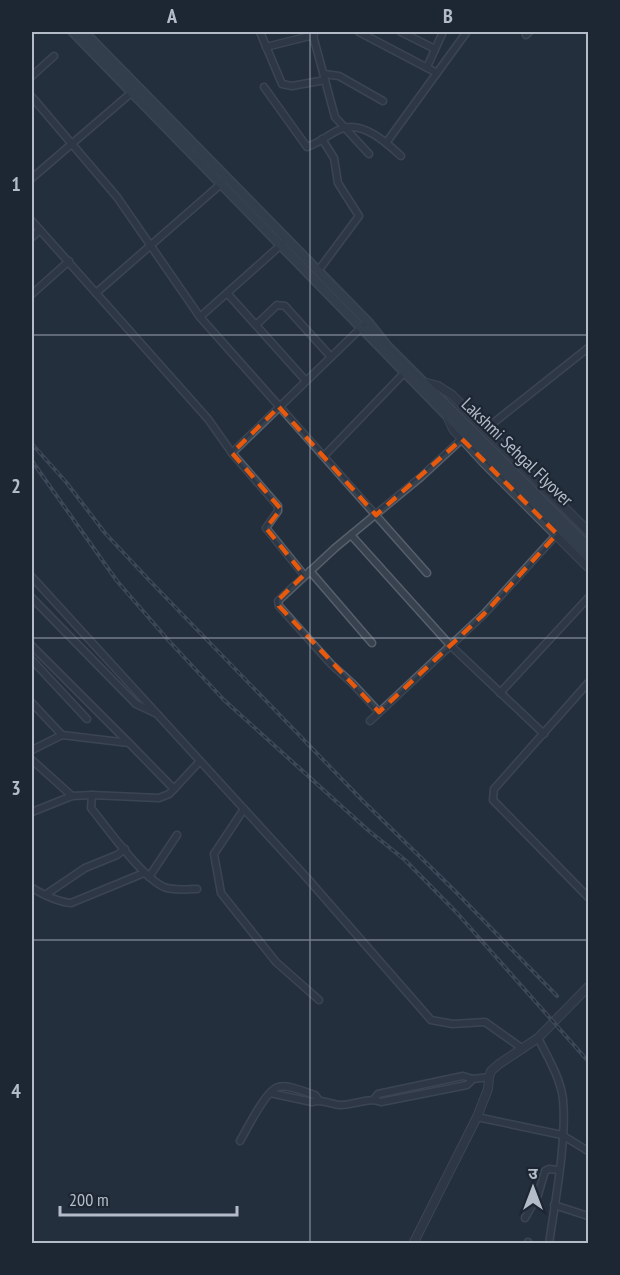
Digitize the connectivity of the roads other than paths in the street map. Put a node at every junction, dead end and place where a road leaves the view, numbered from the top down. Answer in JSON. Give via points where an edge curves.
{"nodes":[{"id":1,"x":73,"y":32,"type":"edge"},
{"id":2,"x":84,"y":32,"type":"edge"},
{"id":3,"x":260,"y":32,"type":"edge"},
{"id":4,"x":359,"y":32,"type":"edge"},
{"id":5,"x":401,"y":32,"type":"edge"},
{"id":6,"x":441,"y":32,"type":"edge"},
{"id":7,"x":314,"y":33,"type":"edge"},
{"id":8,"x":466,"y":33,"type":"dead end"},
{"id":9,"x":266,"y":47,"type":"junction"},
{"id":10,"x":435,"y":49,"type":"junction"},
{"id":11,"x":54,"y":56,"type":"dead end"},
{"id":12,"x":426,"y":67,"type":"junction"},
{"id":13,"x":437,"y":73,"type":"junction"},
{"id":14,"x":32,"y":76,"type":"edge"},
{"id":15,"x":324,"y":77,"type":"junction"},
{"id":16,"x":264,"y":87,"type":"dead end"},
{"id":17,"x":131,"y":93,"type":"junction"},
{"id":18,"x":32,"y":97,"type":"edge"},
{"id":19,"x":383,"y":101,"type":"dead end"},
{"id":20,"x":344,"y":127,"type":"junction"},
{"id":21,"x":322,"y":139,"type":"junction"},
{"id":22,"x":70,"y":143,"type":"junction"},
{"id":23,"x":386,"y":143,"type":"junction"},
{"id":24,"x":369,"y":154,"type":"dead end"},
{"id":25,"x":400,"y":156,"type":"dead end"},
{"id":26,"x":32,"y":178,"type":"edge"},
{"id":27,"x":225,"y":181,"type":"junction"},
{"id":28,"x":32,"y":221,"type":"edge"},
{"id":29,"x":39,"y":230,"type":"junction"},
{"id":30,"x":32,"y":237,"type":"edge"},
{"id":31,"x":282,"y":244,"type":"junction"},
{"id":32,"x":151,"y":246,"type":"junction"},
{"id":33,"x":69,"y":261,"type":"junction"},
{"id":34,"x":318,"y":271,"type":"junction"},
{"id":35,"x":96,"y":293,"type":"junction"},
{"id":36,"x":227,"y":293,"type":"junction"},
{"id":37,"x":32,"y":294,"type":"edge"},
{"id":38,"x":200,"y":317,"type":"junction"},
{"id":39,"x":365,"y":325,"type":"junction"},
{"id":40,"x":256,"y":326,"type":"junction"},
{"id":41,"x":588,"y":348,"type":"edge"},
{"id":42,"x":331,"y":357,"type":"junction"},
{"id":43,"x":405,"y":372,"type":"junction"},
{"id":44,"x":306,"y":381,"type":"junction"},
{"id":45,"x":422,"y":381,"type":"junction"},
{"id":46,"x":279,"y":407,"type":"junction"},
{"id":47,"x":487,"y":428,"type":"junction"},
{"id":48,"x":463,"y":431,"type":"junction"},
{"id":49,"x":232,"y":453,"type":"junction"},
{"id":50,"x":324,"y":456,"type":"junction"},
{"id":51,"x":376,"y":515,"type":"junction"},
{"id":52,"x":588,"y":531,"type":"edge"},
{"id":53,"x":557,"y":534,"type":"junction"},
{"id":54,"x":351,"y":535,"type":"junction"},
{"id":55,"x":588,"y":546,"type":"edge"},
{"id":56,"x":588,"y":557,"type":"edge"},
{"id":57,"x":588,"y":567,"type":"edge"},
{"id":58,"x":307,"y":573,"type":"junction"},
{"id":59,"x":427,"y":573,"type":"dead end"},
{"id":60,"x":32,"y":577,"type":"edge"},
{"id":61,"x":32,"y":598,"type":"edge"},
{"id":62,"x":588,"y":598,"type":"edge"},
{"id":63,"x":372,"y":643,"type":"dead end"},
{"id":64,"x":32,"y":645,"type":"edge"},
{"id":65,"x":450,"y":645,"type":"junction"},
{"id":66,"x":32,"y":660,"type":"edge"},
{"id":67,"x":588,"y":683,"type":"edge"},
{"id":68,"x":500,"y":693,"type":"junction"},
{"id":69,"x":32,"y":703,"type":"edge"},
{"id":70,"x":379,"y":712,"type":"junction"},
{"id":71,"x":156,"y":714,"type":"junction"},
{"id":72,"x":87,"y":719,"type":"dead end"},
{"id":73,"x":370,"y":721,"type":"dead end"},
{"id":74,"x":544,"y":734,"type":"junction"},
{"id":75,"x":62,"y":735,"type":"junction"},
{"id":76,"x":129,"y":743,"type":"junction"},
{"id":77,"x":32,"y":750,"type":"edge"},
{"id":78,"x":32,"y":760,"type":"edge"},
{"id":79,"x":200,"y":761,"type":"junction"},
{"id":80,"x":174,"y":789,"type":"junction"},
{"id":81,"x":92,"y":795,"type":"junction"},
{"id":82,"x":72,"y":796,"type":"junction"},
{"id":83,"x":244,"y":809,"type":"junction"},
{"id":84,"x":32,"y":812,"type":"edge"},
{"id":85,"x":177,"y":835,"type":"dead end"},
{"id":86,"x":126,"y":849,"type":"junction"},
{"id":87,"x":146,"y":875,"type":"junction"},
{"id":88,"x":32,"y":888,"type":"edge"},
{"id":89,"x":197,"y":890,"type":"dead end"},
{"id":90,"x":45,"y":895,"type":"junction"},
{"id":91,"x":588,"y":897,"type":"edge"},
{"id":92,"x":588,"y":987,"type":"edge"},
{"id":93,"x":319,"y":1000,"type":"dead end"},
{"id":94,"x":538,"y":1038,"type":"junction"},
{"id":95,"x":523,"y":1049,"type":"junction"},
{"id":96,"x":489,"y":1077,"type":"junction"},
{"id":97,"x":477,"y":1117,"type":"junction"},
{"id":98,"x":562,"y":1135,"type":"junction"},
{"id":99,"x":240,"y":1141,"type":"dead end"},
{"id":100,"x":588,"y":1151,"type":"edge"},
{"id":101,"x":559,"y":1170,"type":"junction"},
{"id":102,"x":554,"y":1205,"type":"junction"},
{"id":103,"x":588,"y":1216,"type":"edge"},
{"id":104,"x":525,"y":1218,"type":"dead end"},
{"id":105,"x":413,"y":1244,"type":"edge"},
{"id":106,"x":549,"y":1244,"type":"edge"}],
"edges":[{"from":1,"to":17,"type":"main road"},
{"from":2,"to":27,"type":"main road"},
{"from":3,"to":9,"type":"street"},
{"from":4,"to":12,"type":"street"},
{"from":5,"to":10,"type":"street"},
{"from":6,"to":10,"type":"street"},
{"from":7,"to":9,"type":"street"},
{"from":7,"to":15,"type":"street"},
{"from":8,"to":13,"type":"street"},
{"from":9,"to":15,"type":"street","via":[[282,84],[292,86]]},
{"from":10,"to":12,"type":"street"},
{"from":11,"to":14,"type":"street"},
{"from":12,"to":13,"type":"street"},
{"from":13,"to":23,"type":"street"},
{"from":15,"to":19,"type":"street","via":[[339,76]]},
{"from":15,"to":20,"type":"street","via":[[335,117]]},
{"from":16,"to":21,"type":"street","via":[[305,145]]},
{"from":17,"to":22,"type":"street"},
{"from":17,"to":27,"type":"main road"},
{"from":18,"to":22,"type":"street"},
{"from":20,"to":21,"type":"street"},
{"from":20,"to":23,"type":"street","via":[[364,130]]},
{"from":20,"to":24,"type":"street"},
{"from":21,"to":34,"type":"street","via":[[334,158],[338,183],[359,216]]},
{"from":22,"to":26,"type":"street"},
{"from":22,"to":32,"type":"street","via":[[117,197]]},
{"from":23,"to":25,"type":"street"},
{"from":27,"to":31,"type":"main road"},
{"from":27,"to":32,"type":"street"},
{"from":27,"to":34,"type":"main road"},
{"from":28,"to":29,"type":"street"},
{"from":29,"to":30,"type":"street"},
{"from":29,"to":33,"type":"street"},
{"from":31,"to":36,"type":"street"},
{"from":31,"to":39,"type":"main road"},
{"from":32,"to":35,"type":"street"},
{"from":32,"to":38,"type":"street"},
{"from":33,"to":35,"type":"street"},
{"from":33,"to":37,"type":"street"},
{"from":34,"to":39,"type":"main road"},
{"from":35,"to":49,"type":"street","via":[[208,419]]},
{"from":36,"to":38,"type":"street"},
{"from":36,"to":40,"type":"street"},
{"from":38,"to":46,"type":"street"},
{"from":39,"to":42,"type":"street"},
{"from":39,"to":43,"type":"main road","name":"Lakshmi Sehgal Flyover"},
{"from":39,"to":45,"type":"main road","name":"Lakshmi Sehgal Flyover"},
{"from":40,"to":42,"type":"street","via":[[282,304]]},
{"from":40,"to":44,"type":"street"},
{"from":41,"to":47,"type":"street"},
{"from":42,"to":44,"type":"street"},
{"from":43,"to":48,"type":"main road","name":"Lakshmi Sehgal Flyover"},
{"from":43,"to":50,"type":"street"},
{"from":44,"to":46,"type":"street"},
{"from":45,"to":47,"type":"street","via":[[452,395]]},
{"from":45,"to":48,"type":"main road","name":"Lakshmi Sehgal Flyover"},
{"from":46,"to":49,"type":"street"},
{"from":46,"to":50,"type":"street"},
{"from":47,"to":52,"type":"street"},
{"from":48,"to":51,"type":"street","via":[[422,477]]},
{"from":48,"to":53,"type":"street"},
{"from":48,"to":55,"type":"main road","name":"Lakshmi Sehgal Flyover","via":[[520,476]]},
{"from":48,"to":56,"type":"main road","name":"Lakshmi Sehgal Flyover"},
{"from":49,"to":58,"type":"street","via":[[278,506],[266,528]]},
{"from":50,"to":51,"type":"street"},
{"from":51,"to":54,"type":"street"},
{"from":51,"to":59,"type":"street"},
{"from":53,"to":57,"type":"street"},
{"from":53,"to":65,"type":"street"},
{"from":54,"to":58,"type":"street"},
{"from":54,"to":65,"type":"street"},
{"from":58,"to":63,"type":"street"},
{"from":58,"to":70,"type":"street","via":[[279,599],[279,606]]},
{"from":60,"to":71,"type":"street"},
{"from":61,"to":71,"type":"street","via":[[136,704]]},
{"from":62,"to":68,"type":"street"},
{"from":64,"to":76,"type":"street"},
{"from":65,"to":68,"type":"street"},
{"from":65,"to":70,"type":"street"},
{"from":66,"to":72,"type":"street"},
{"from":67,"to":74,"type":"street"},
{"from":68,"to":74,"type":"street"},
{"from":69,"to":75,"type":"street"},
{"from":70,"to":73,"type":"street"},
{"from":71,"to":79,"type":"street"},
{"from":74,"to":91,"type":"street","via":[[494,789],[493,800]]},
{"from":75,"to":76,"type":"street"},
{"from":75,"to":77,"type":"street"},
{"from":76,"to":80,"type":"street"},
{"from":78,"to":82,"type":"street"},
{"from":79,"to":80,"type":"street"},
{"from":79,"to":83,"type":"street"},
{"from":80,"to":81,"type":"street","via":[[159,798]]},
{"from":81,"to":82,"type":"street"},
{"from":81,"to":86,"type":"street","via":[[91,808]]},
{"from":82,"to":84,"type":"street"},
{"from":83,"to":93,"type":"street","via":[[214,854],[220,890],[276,962]]},
{"from":83,"to":95,"type":"street","via":[[431,1020],[453,1024],[485,1022]]},
{"from":85,"to":87,"type":"street"},
{"from":86,"to":87,"type":"street"},
{"from":86,"to":90,"type":"street","via":[[79,872]]},
{"from":87,"to":89,"type":"street","via":[[169,889]]},
{"from":87,"to":90,"type":"street","via":[[71,903]]},
{"from":88,"to":90,"type":"street"},
{"from":92,"to":94,"type":"street"},
{"from":94,"to":95,"type":"street"},
{"from":94,"to":98,"type":"street","via":[[563,1099]]},
{"from":95,"to":96,"type":"street","via":[[499,1064]]},
{"from":96,"to":97,"type":"street"},
{"from":96,"to":99,"type":"street","via":[[472,1079],[467,1085],[340,1106],[270,1093]]},
{"from":97,"to":98,"type":"street"},
{"from":97,"to":105,"type":"street"},
{"from":98,"to":100,"type":"street"},
{"from":98,"to":101,"type":"street"},
{"from":101,"to":102,"type":"street"},
{"from":101,"to":104,"type":"street","via":[[545,1171]]},
{"from":102,"to":103,"type":"street"},
{"from":102,"to":106,"type":"street"}]}
